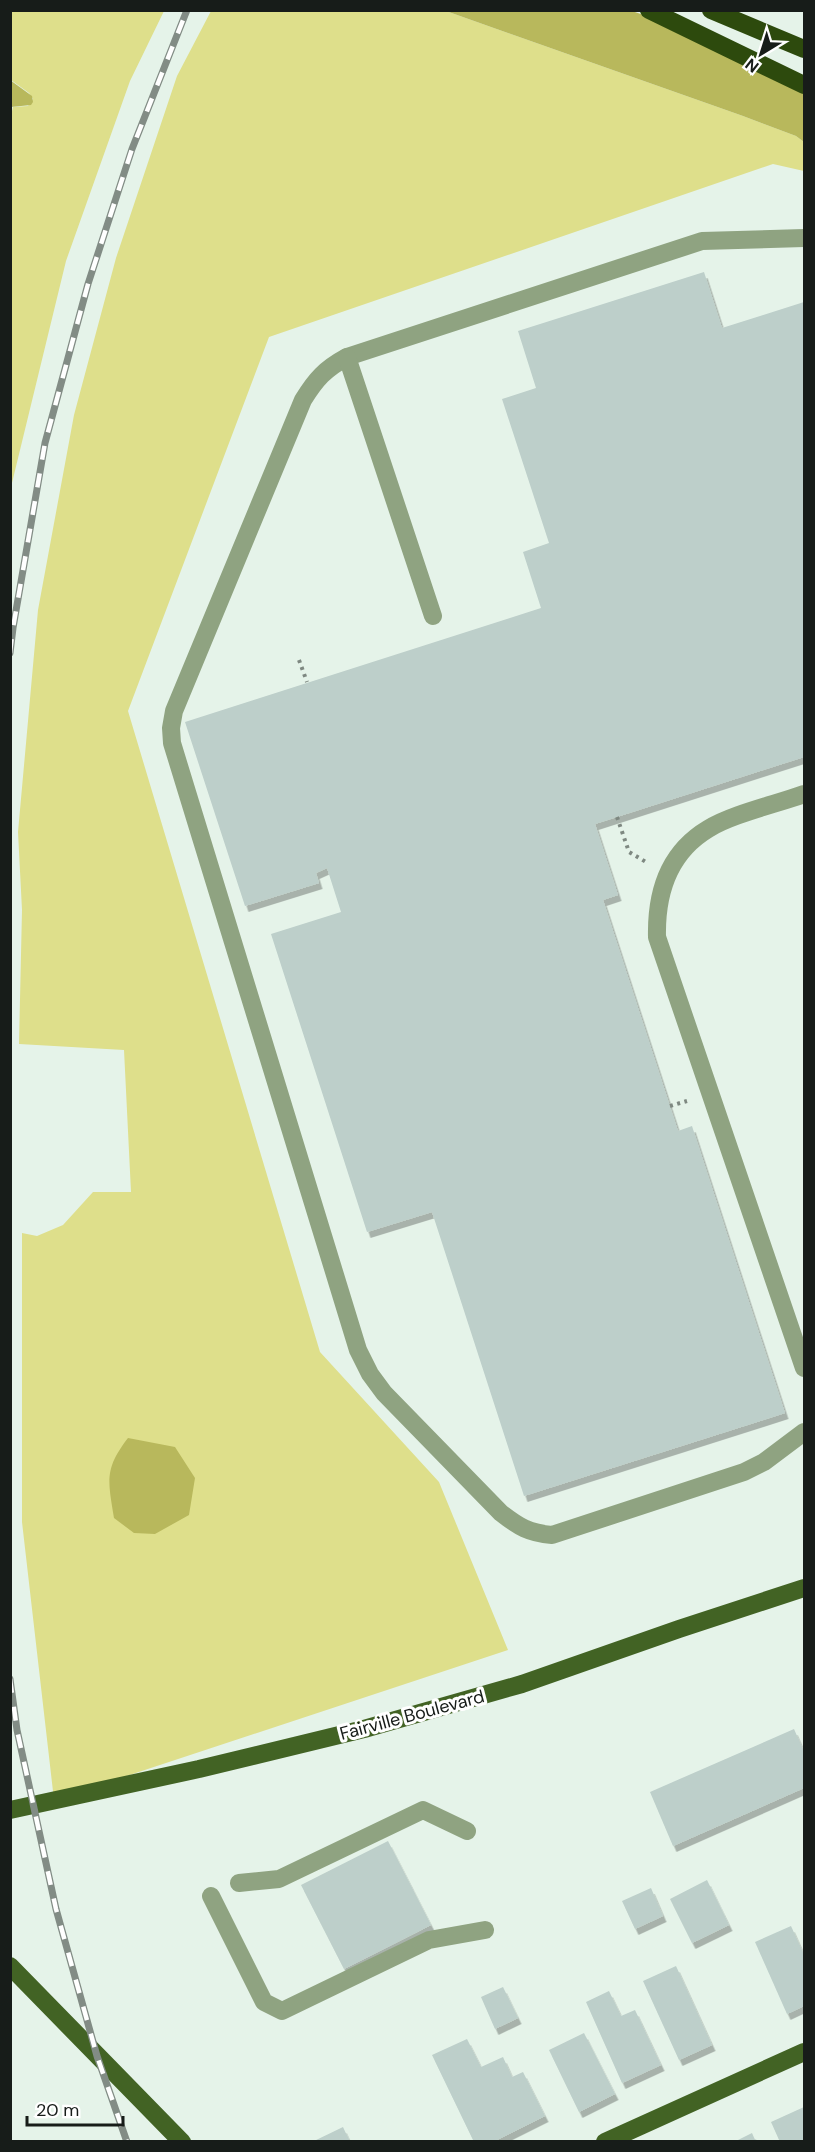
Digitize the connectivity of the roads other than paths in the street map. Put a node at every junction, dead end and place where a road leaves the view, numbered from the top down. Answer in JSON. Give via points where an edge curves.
{"nodes":[{"id":1,"x":649,"y":10,"type":"edge"},
{"id":2,"x":711,"y":10,"type":"edge"},
{"id":3,"x":804,"y":49,"type":"edge"},
{"id":4,"x":804,"y":85,"type":"edge"},
{"id":5,"x":804,"y":238,"type":"edge"},
{"id":6,"x":347,"y":357,"type":"junction"},
{"id":7,"x":433,"y":616,"type":"dead end"},
{"id":8,"x":804,"y":794,"type":"edge"},
{"id":9,"x":804,"y":1368,"type":"edge"},
{"id":10,"x":804,"y":1432,"type":"edge"},
{"id":11,"x":804,"y":1588,"type":"edge"},
{"id":12,"x":10,"y":1810,"type":"edge"},
{"id":13,"x":467,"y":1831,"type":"dead end"},
{"id":14,"x":239,"y":1883,"type":"dead end"},
{"id":15,"x":211,"y":1896,"type":"dead end"},
{"id":16,"x":486,"y":1930,"type":"dead end"},
{"id":17,"x":10,"y":1966,"type":"edge"},
{"id":18,"x":804,"y":2052,"type":"edge"},
{"id":19,"x":182,"y":2142,"type":"edge"},
{"id":20,"x":605,"y":2142,"type":"edge"}],
"edges":[{"from":1,"to":4,"type":"highway"},
{"from":2,"to":3,"type":"highway"},
{"from":5,"to":6,"type":"lane","via":[[702,241]]},
{"from":6,"to":7,"type":"lane"},
{"from":6,"to":10,"type":"lane","via":[[329,367],[303,400],[174,711],[171,728],[175,755],[358,1350],[384,1393],[501,1513],[535,1534],[552,1534],[744,1472]]},
{"from":8,"to":9,"type":"lane","via":[[724,821],[692,841],[678,856],[659,896],[657,937]]},
{"from":11,"to":12,"type":"main road","name":"Fairville Boulevard","via":[[522,1684],[364,1729]]},
{"from":13,"to":14,"type":"lane","via":[[423,1810],[279,1879]]},
{"from":15,"to":16,"type":"lane","via":[[264,2002],[282,2012],[429,1940]]},
{"from":17,"to":19,"type":"main road"},
{"from":18,"to":20,"type":"main road"}]}
